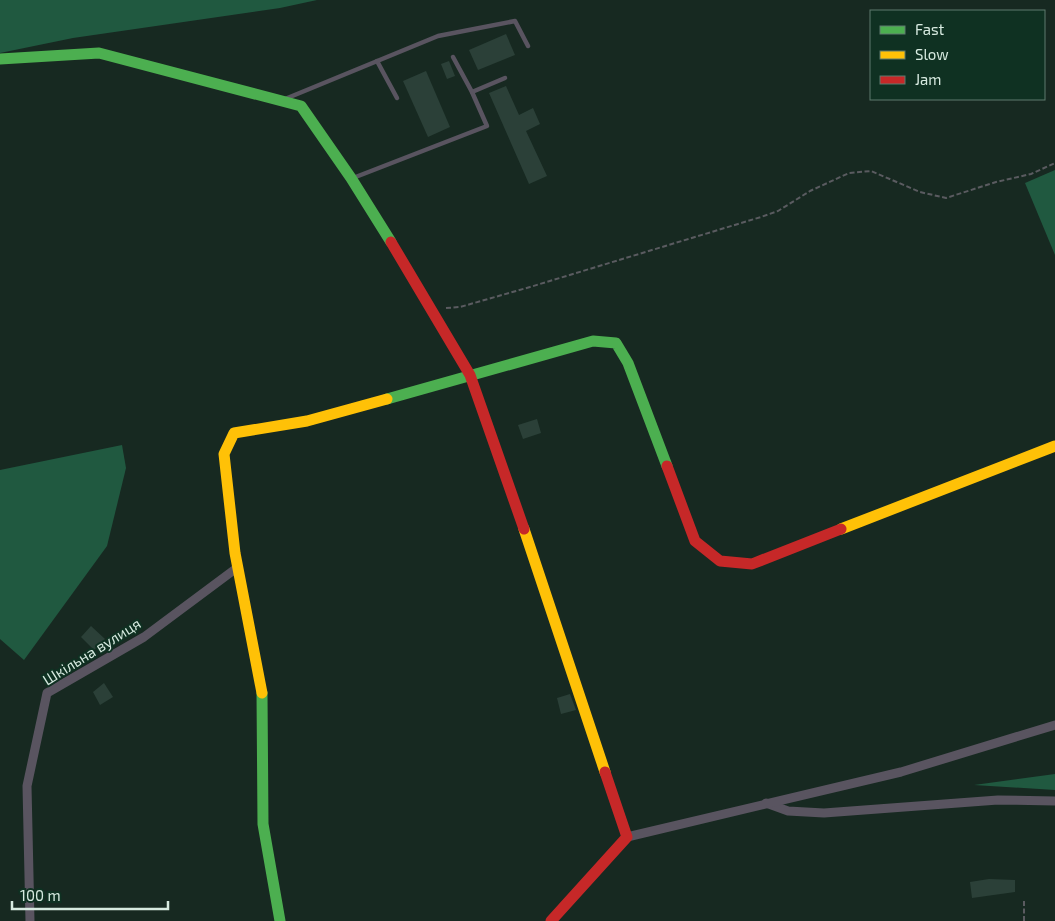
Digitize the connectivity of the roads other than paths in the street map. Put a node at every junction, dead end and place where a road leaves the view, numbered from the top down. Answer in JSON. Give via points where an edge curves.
{"nodes":[{"id":1,"x":528,"y":46,"type":"dead end"},
{"id":2,"x":453,"y":57,"type":"dead end"},
{"id":3,"x":0,"y":59,"type":"edge"},
{"id":4,"x":377,"y":61,"type":"junction"},
{"id":5,"x":505,"y":78,"type":"dead end"},
{"id":6,"x":472,"y":92,"type":"junction"},
{"id":7,"x":397,"y":98,"type":"dead end"},
{"id":8,"x":281,"y":100,"type":"junction"},
{"id":9,"x":351,"y":178,"type":"junction"},
{"id":10,"x":470,"y":374,"type":"junction"},
{"id":11,"x":1055,"y":446,"type":"edge"},
{"id":12,"x":238,"y":567,"type":"junction"},
{"id":13,"x":1055,"y":725,"type":"edge"},
{"id":14,"x":1055,"y":801,"type":"edge"},
{"id":15,"x":766,"y":802,"type":"junction"},
{"id":16,"x":627,"y":837,"type":"junction"},
{"id":17,"x":30,"y":921,"type":"edge"},
{"id":18,"x":280,"y":921,"type":"edge"},
{"id":19,"x":552,"y":921,"type":"edge"}],
"edges":[{"from":1,"to":4,"type":"lane","via":[[515,21],[438,36]]},
{"from":2,"to":6,"type":"lane"},
{"from":3,"to":8,"type":"street","via":[[99,53]]},
{"from":4,"to":7,"type":"lane"},
{"from":4,"to":8,"type":"lane"},
{"from":5,"to":6,"type":"lane"},
{"from":6,"to":9,"type":"lane","via":[[487,126]]},
{"from":8,"to":9,"type":"street","via":[[301,106]]},
{"from":9,"to":10,"type":"street"},
{"from":10,"to":11,"type":"street","via":[[593,341],[616,343],[628,362],[695,541],[712,558],[730,565],[752,564]]},
{"from":10,"to":12,"type":"street","via":[[306,421],[234,433],[224,454]]},
{"from":10,"to":16,"type":"street"},
{"from":12,"to":17,"type":"street","name":"Шкільна вулиця","via":[[144,638],[47,693],[27,786]]},
{"from":12,"to":18,"type":"street","via":[[262,688],[263,824]]},
{"from":13,"to":15,"type":"street","via":[[901,772]]},
{"from":14,"to":15,"type":"street","via":[[998,800],[824,813],[788,811]]},
{"from":15,"to":16,"type":"street"},
{"from":16,"to":19,"type":"street"}]}
